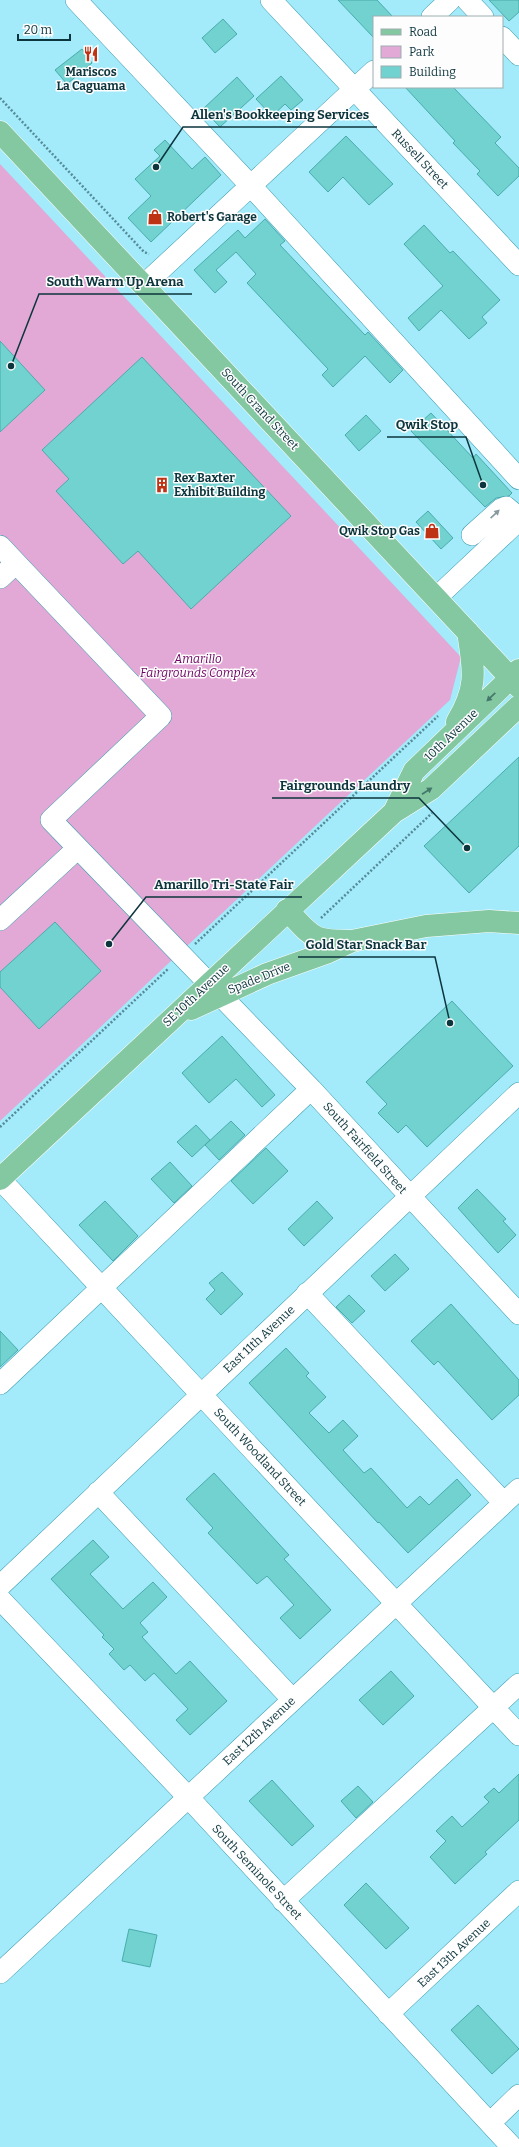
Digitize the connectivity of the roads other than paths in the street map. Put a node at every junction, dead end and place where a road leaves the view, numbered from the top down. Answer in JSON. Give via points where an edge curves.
{"nodes":[{"id":1,"x":76,"y":0,"type":"edge"},
{"id":2,"x":272,"y":0,"type":"edge"},
{"id":3,"x":450,"y":0,"type":"edge"},
{"id":4,"x":467,"y":0,"type":"edge"},
{"id":5,"x":433,"y":16,"type":"edge"},
{"id":6,"x":482,"y":16,"type":"edge"},
{"id":7,"x":503,"y":38,"type":"edge"},
{"id":8,"x":519,"y":55,"type":"edge"},
{"id":9,"x":373,"y":72,"type":"edge"},
{"id":10,"x":355,"y":89,"type":"junction"},
{"id":11,"x":0,"y":132,"type":"edge"},
{"id":12,"x":252,"y":186,"type":"junction"},
{"id":13,"x":519,"y":265,"type":"edge"},
{"id":14,"x":144,"y":285,"type":"junction"},
{"id":15,"x":519,"y":479,"type":"edge"},
{"id":16,"x":519,"y":519,"type":"edge"},
{"id":17,"x":472,"y":535,"type":"dead end"},
{"id":18,"x":0,"y":546,"type":"edge"},
{"id":19,"x":16,"y":563,"type":"junction"},
{"id":20,"x":0,"y":578,"type":"edge"},
{"id":21,"x":436,"y":598,"type":"junction"},
{"id":22,"x":468,"y":632,"type":"junction"},
{"id":23,"x":516,"y":679,"type":"edge"},
{"id":24,"x":519,"y":706,"type":"edge"},
{"id":25,"x":446,"y":740,"type":"junction"},
{"id":26,"x":394,"y":812,"type":"junction"},
{"id":27,"x":78,"y":848,"type":"junction"},
{"id":28,"x":287,"y":910,"type":"junction"},
{"id":29,"x":0,"y":920,"type":"edge"},
{"id":30,"x":519,"y":923,"type":"edge"},
{"id":31,"x":352,"y":941,"type":"junction"},
{"id":32,"x":215,"y":989,"type":"junction"},
{"id":33,"x":168,"y":1021,"type":"joint"},
{"id":34,"x":311,"y":1089,"type":"junction"},
{"id":35,"x":519,"y":1093,"type":"edge"},
{"id":36,"x":0,"y":1179,"type":"edge"},
{"id":37,"x":410,"y":1197,"type":"junction"},
{"id":38,"x":102,"y":1287,"type":"junction"},
{"id":39,"x":307,"y":1293,"type":"junction"},
{"id":40,"x":515,"y":1301,"type":"edge"},
{"id":41,"x":0,"y":1384,"type":"edge"},
{"id":42,"x":201,"y":1394,"type":"junction"},
{"id":43,"x":519,"y":1489,"type":"edge"},
{"id":44,"x":98,"y":1492,"type":"junction"},
{"id":45,"x":504,"y":1503,"type":"junction"},
{"id":46,"x":0,"y":1586,"type":"edge"},
{"id":47,"x":0,"y":1599,"type":"edge"},
{"id":48,"x":397,"y":1603,"type":"junction"},
{"id":49,"x":519,"y":1684,"type":"edge"},
{"id":50,"x":293,"y":1700,"type":"junction"},
{"id":51,"x":494,"y":1708,"type":"junction"},
{"id":52,"x":519,"y":1735,"type":"edge"},
{"id":53,"x":188,"y":1797,"type":"junction"},
{"id":54,"x":519,"y":1891,"type":"edge"},
{"id":55,"x":283,"y":1901,"type":"junction"},
{"id":56,"x":0,"y":1973,"type":"edge"},
{"id":57,"x":388,"y":2014,"type":"junction"},
{"id":58,"x":519,"y":2096,"type":"edge"},
{"id":59,"x":490,"y":2123,"type":"junction"},
{"id":60,"x":512,"y":2147,"type":"edge"}],
"edges":[{"from":1,"to":12,"type":"street"},
{"from":2,"to":10,"type":"street","name":"Russell Street"},
{"from":3,"to":5,"type":"street"},
{"from":4,"to":6,"type":"street"},
{"from":7,"to":8,"type":"street"},
{"from":9,"to":10,"type":"street"},
{"from":10,"to":12,"type":"street"},
{"from":10,"to":13,"type":"street","name":"Russell Street"},
{"from":11,"to":14,"type":"main road","name":"South Grand Street"},
{"from":12,"to":14,"type":"street"},
{"from":12,"to":15,"type":"street"},
{"from":14,"to":21,"type":"main road","name":"South Grand Street"},
{"from":17,"to":16,"type":"street","one_way":true,"via":[[500,509],[506,507]]},
{"from":16,"to":21,"type":"street"},
{"from":18,"to":19,"type":"street"},
{"from":19,"to":20,"type":"street"},
{"from":19,"to":27,"type":"street","name":"South Fairfield Street","via":[[161,716],[51,820]]},
{"from":21,"to":22,"type":"main road","name":"South Grand Street"},
{"from":22,"to":23,"type":"main road","name":"South Grand Street"},
{"from":22,"to":25,"type":"main road","via":[[473,684],[463,712]]},
{"from":23,"to":25,"type":"main road","name":"10th Avenue","one_way":true},
{"from":26,"to":24,"type":"main road","one_way":true,"via":[[431,789]]},
{"from":25,"to":26,"type":"main road","name":"10th Avenue","via":[[414,771]]},
{"from":26,"to":28,"type":"main road","name":"SE 10th Avenue"},
{"from":27,"to":29,"type":"street"},
{"from":27,"to":32,"type":"street","name":"South Fairfield Street"},
{"from":28,"to":31,"type":"main road","name":"Spade Drive","via":[[316,938]]},
{"from":28,"to":32,"type":"main road","name":"SE 10th Avenue"},
{"from":30,"to":31,"type":"main road","name":"Spade Drive","via":[[426,926]]},
{"from":31,"to":32,"type":"main road","name":"Spade Drive"},
{"from":32,"to":33,"type":"main road","name":"Spade Drive"},
{"from":32,"to":34,"type":"street","name":"South Fairfield Street"},
{"from":33,"to":36,"type":"main road","name":"SE 10th Avenue"},
{"from":34,"to":37,"type":"street","name":"South Fairfield Street"},
{"from":34,"to":38,"type":"street"},
{"from":35,"to":37,"type":"street","name":"East 11th Avenue"},
{"from":36,"to":38,"type":"street","name":"South Woodland Street"},
{"from":37,"to":39,"type":"street","name":"East 11th Avenue"},
{"from":37,"to":40,"type":"street","name":"South Fairfield Street"},
{"from":38,"to":41,"type":"street"},
{"from":38,"to":42,"type":"street","name":"South Woodland Street"},
{"from":39,"to":42,"type":"street","name":"East 11th Avenue"},
{"from":39,"to":45,"type":"street"},
{"from":42,"to":44,"type":"street","name":"East 11th Avenue"},
{"from":42,"to":48,"type":"street","name":"South Woodland Street"},
{"from":43,"to":45,"type":"street","name":"East 12th Avenue"},
{"from":44,"to":46,"type":"street","name":"East 11th Avenue"},
{"from":44,"to":50,"type":"street"},
{"from":45,"to":48,"type":"street","name":"East 12th Avenue"},
{"from":47,"to":53,"type":"street","name":"South Seminole Street"},
{"from":48,"to":50,"type":"street","name":"East 12th Avenue"},
{"from":48,"to":51,"type":"street","name":"South Woodland Street"},
{"from":49,"to":51,"type":"street"},
{"from":50,"to":53,"type":"street","name":"East 12th Avenue"},
{"from":51,"to":52,"type":"street","name":"South Woodland Street"},
{"from":51,"to":55,"type":"street"},
{"from":53,"to":55,"type":"street","name":"South Seminole Street"},
{"from":53,"to":56,"type":"street","name":"East 12th Avenue"},
{"from":54,"to":57,"type":"street","name":"East 13th Avenue"},
{"from":55,"to":57,"type":"street","name":"South Seminole Street"},
{"from":57,"to":59,"type":"street","name":"South Seminole Street"},
{"from":58,"to":59,"type":"street"},
{"from":59,"to":60,"type":"street","name":"South Seminole Street"}]}
